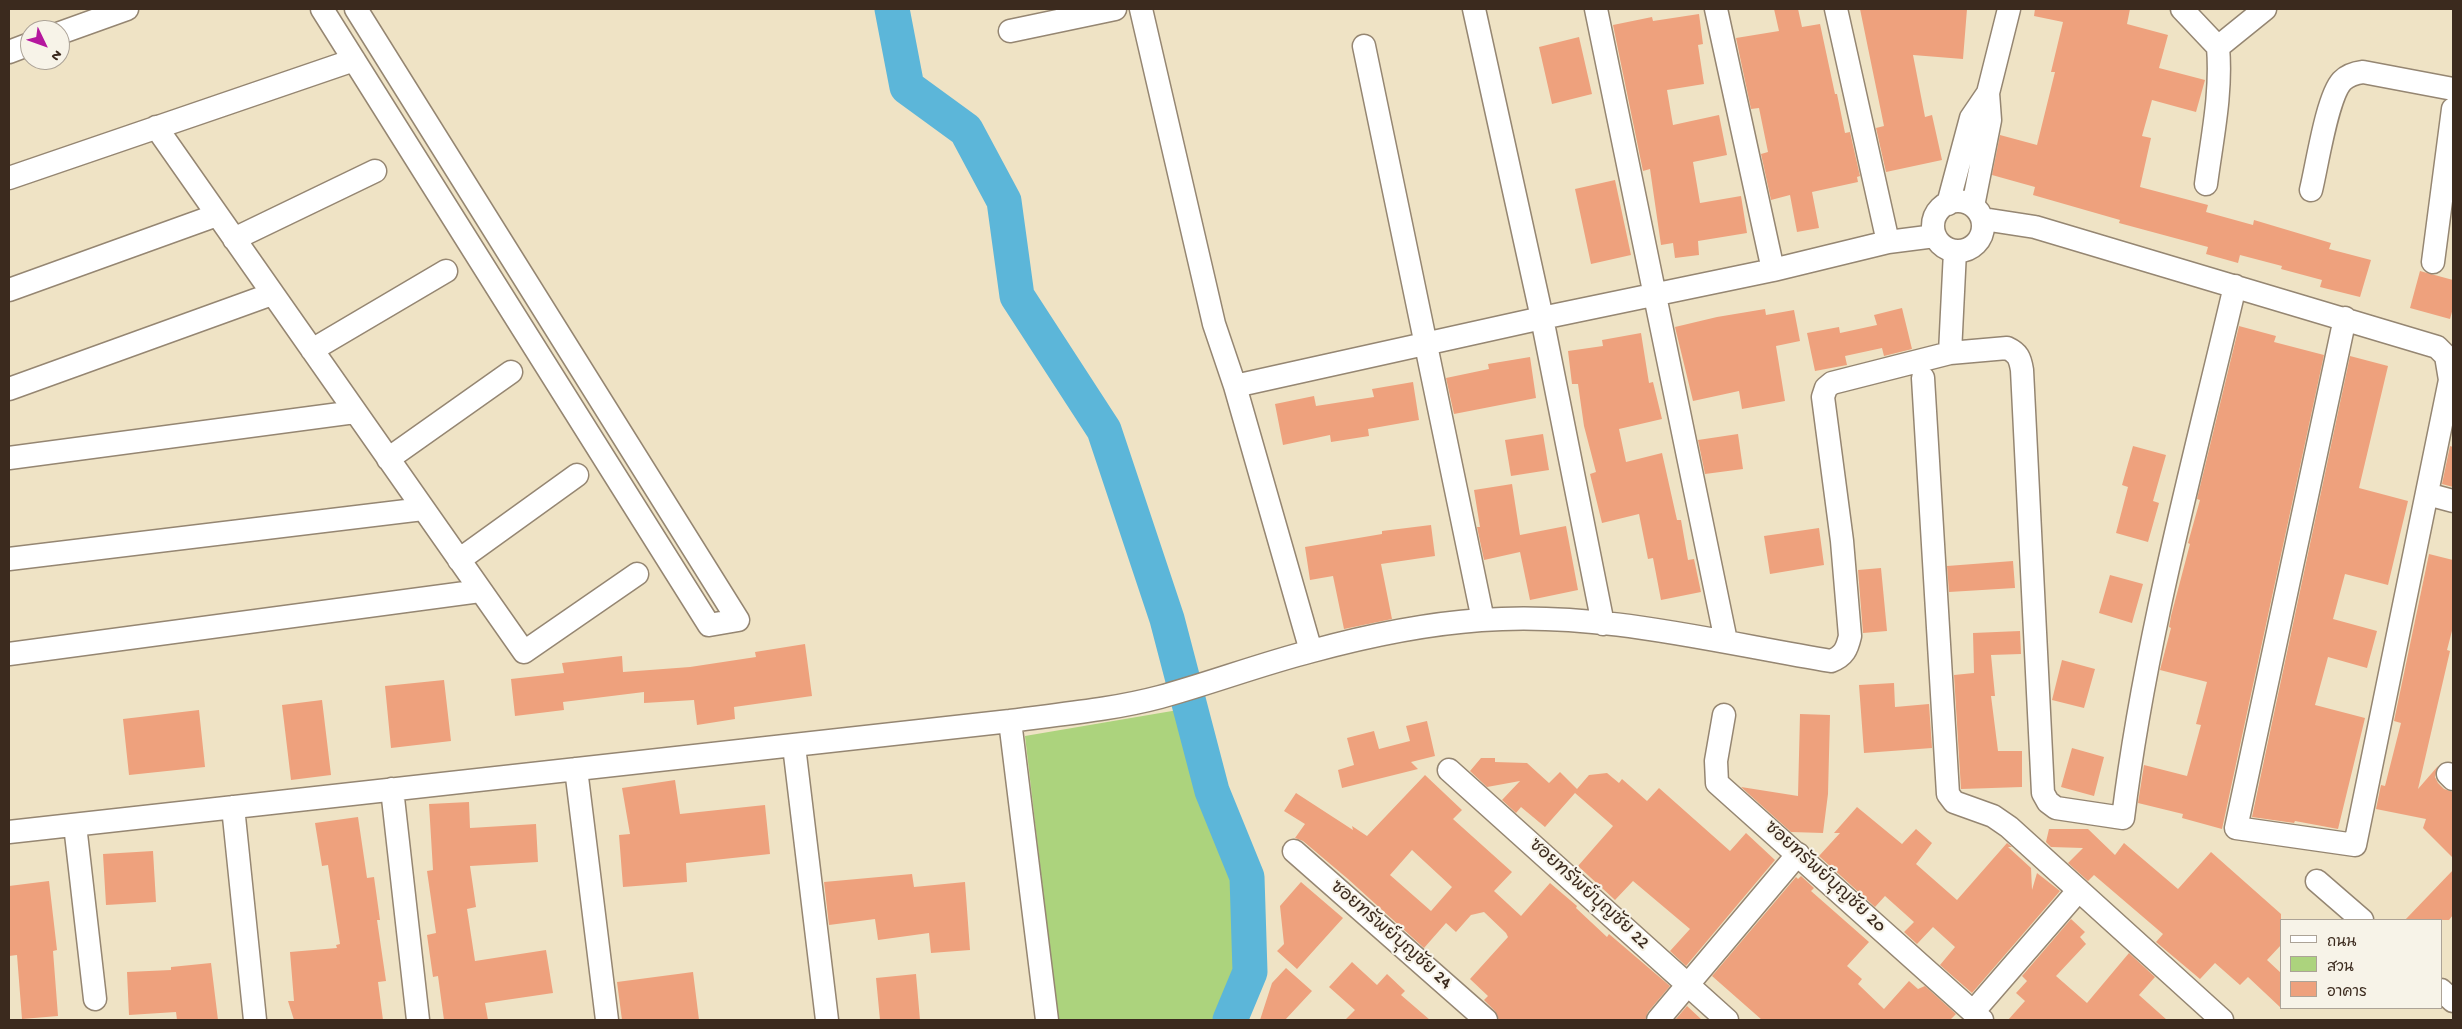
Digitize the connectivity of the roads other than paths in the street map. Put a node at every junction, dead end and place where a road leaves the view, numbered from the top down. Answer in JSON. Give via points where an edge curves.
{"nodes":[{"id":1,"x":127,"y":9,"type":"edge"},
{"id":2,"x":322,"y":9,"type":"edge"},
{"id":3,"x":356,"y":9,"type":"edge"},
{"id":4,"x":1115,"y":9,"type":"edge"},
{"id":5,"x":1142,"y":9,"type":"edge"},
{"id":6,"x":1474,"y":9,"type":"edge"},
{"id":7,"x":1596,"y":9,"type":"edge"},
{"id":8,"x":1716,"y":9,"type":"edge"},
{"id":9,"x":1836,"y":9,"type":"edge"},
{"id":10,"x":2009,"y":9,"type":"edge"},
{"id":11,"x":2182,"y":9,"type":"edge"},
{"id":12,"x":2265,"y":9,"type":"edge"},
{"id":13,"x":70,"y":29,"type":"edge"},
{"id":14,"x":1010,"y":31,"type":"dead end"},
{"id":15,"x":1364,"y":46,"type":"dead end"},
{"id":16,"x":2218,"y":47,"type":"junction"},
{"id":17,"x":354,"y":60,"type":"junction"},
{"id":18,"x":2453,"y":89,"type":"edge"},
{"id":19,"x":1988,"y":93,"type":"junction"},
{"id":20,"x":2453,"y":109,"type":"edge"},
{"id":21,"x":156,"y":128,"type":"junction"},
{"id":22,"x":375,"y":171,"type":"dead end"},
{"id":23,"x":9,"y":178,"type":"edge"},
{"id":24,"x":2206,"y":184,"type":"dead end"},
{"id":25,"x":2311,"y":190,"type":"dead end"},
{"id":26,"x":1948,"y":204,"type":"junction"},
{"id":27,"x":1978,"y":213,"type":"junction"},
{"id":28,"x":217,"y":215,"type":"junction"},
{"id":29,"x":1935,"y":236,"type":"junction"},
{"id":30,"x":234,"y":239,"type":"junction"},
{"id":31,"x":1888,"y":242,"type":"junction"},
{"id":32,"x":1955,"y":252,"type":"junction"},
{"id":33,"x":2433,"y":262,"type":"dead end"},
{"id":34,"x":1773,"y":270,"type":"junction"},
{"id":35,"x":446,"y":271,"type":"dead end"},
{"id":36,"x":2234,"y":286,"type":"junction"},
{"id":37,"x":9,"y":290,"type":"edge"},
{"id":38,"x":272,"y":294,"type":"junction"},
{"id":39,"x":1656,"y":296,"type":"junction"},
{"id":40,"x":1542,"y":318,"type":"junction"},
{"id":41,"x":2345,"y":318,"type":"junction"},
{"id":42,"x":1426,"y":345,"type":"junction"},
{"id":43,"x":312,"y":350,"type":"junction"},
{"id":44,"x":1950,"y":353,"type":"junction"},
{"id":45,"x":512,"y":372,"type":"dead end"},
{"id":46,"x":1923,"y":378,"type":"dead end"},
{"id":47,"x":1235,"y":386,"type":"junction"},
{"id":48,"x":9,"y":389,"type":"edge"},
{"id":49,"x":355,"y":412,"type":"junction"},
{"id":50,"x":9,"y":458,"type":"edge"},
{"id":51,"x":388,"y":459,"type":"junction"},
{"id":52,"x":577,"y":475,"type":"dead end"},
{"id":53,"x":2427,"y":494,"type":"junction"},
{"id":54,"x":2453,"y":501,"type":"edge"},
{"id":55,"x":423,"y":509,"type":"junction"},
{"id":56,"x":9,"y":559,"type":"edge"},
{"id":57,"x":459,"y":560,"type":"junction"},
{"id":58,"x":637,"y":574,"type":"dead end"},
{"id":59,"x":480,"y":590,"type":"junction"},
{"id":60,"x":1483,"y":620,"type":"junction"},
{"id":61,"x":1603,"y":624,"type":"junction"},
{"id":62,"x":1726,"y":641,"type":"junction"},
{"id":63,"x":1311,"y":651,"type":"junction"},
{"id":64,"x":9,"y":654,"type":"edge"},
{"id":65,"x":1724,"y":715,"type":"dead end"},
{"id":66,"x":1010,"y":721,"type":"junction"},
{"id":67,"x":794,"y":746,"type":"junction"},
{"id":68,"x":576,"y":769,"type":"junction"},
{"id":69,"x":1449,"y":770,"type":"dead end"},
{"id":70,"x":392,"y":789,"type":"junction"},
{"id":71,"x":232,"y":807,"type":"junction"},
{"id":72,"x":74,"y":825,"type":"junction"},
{"id":73,"x":9,"y":832,"type":"edge"},
{"id":74,"x":1294,"y":851,"type":"dead end"},
{"id":75,"x":1798,"y":854,"type":"junction"},
{"id":76,"x":2317,"y":881,"type":"dead end"},
{"id":77,"x":2078,"y":891,"type":"junction"},
{"id":78,"x":2361,"y":919,"type":"edge"},
{"id":79,"x":1688,"y":985,"type":"junction"},
{"id":80,"x":2442,"y":991,"type":"edge"},
{"id":81,"x":95,"y":999,"type":"dead end"},
{"id":82,"x":2453,"y":1001,"type":"edge"},
{"id":83,"x":1977,"y":1016,"type":"edge"},
{"id":84,"x":255,"y":1020,"type":"edge"},
{"id":85,"x":418,"y":1020,"type":"edge"},
{"id":86,"x":607,"y":1020,"type":"edge"},
{"id":87,"x":827,"y":1020,"type":"edge"},
{"id":88,"x":1047,"y":1020,"type":"edge"},
{"id":89,"x":1486,"y":1020,"type":"edge"},
{"id":90,"x":1658,"y":1020,"type":"edge"},
{"id":91,"x":1727,"y":1020,"type":"edge"},
{"id":92,"x":2222,"y":1020,"type":"edge"}],
"edges":[{"from":1,"to":13,"type":"street"},
{"from":2,"to":17,"type":"street"},
{"from":3,"to":17,"type":"street","via":[[738,620],[709,625]]},
{"from":4,"to":14,"type":"street"},
{"from":5,"to":47,"type":"street","via":[[1214,324]]},
{"from":6,"to":40,"type":"street"},
{"from":7,"to":39,"type":"street"},
{"from":8,"to":34,"type":"street"},
{"from":9,"to":31,"type":"street"},
{"from":10,"to":19,"type":"street"},
{"from":11,"to":16,"type":"street"},
{"from":12,"to":16,"type":"street"},
{"from":15,"to":42,"type":"street"},
{"from":16,"to":24,"type":"street","via":[[2218,99]]},
{"from":17,"to":21,"type":"street"},
{"from":18,"to":25,"type":"street","via":[[2363,72],[2343,80],[2330,108]]},
{"from":19,"to":26,"type":"street","via":[[1971,118]]},
{"from":19,"to":27,"type":"street","via":[[1990,120]]},
{"from":20,"to":33,"type":"street"},
{"from":21,"to":23,"type":"street"},
{"from":21,"to":28,"type":"street"},
{"from":22,"to":30,"type":"street"},
{"from":26,"to":27,"type":"street","via":[[1961,201]]},
{"from":26,"to":29,"type":"street","via":[[1938,212],[1933,223]]},
{"from":27,"to":32,"type":"street","via":[[1983,232],[1978,243],[1967,250]]},
{"from":27,"to":36,"type":"street"},
{"from":28,"to":30,"type":"street"},
{"from":28,"to":37,"type":"street"},
{"from":29,"to":31,"type":"street"},
{"from":29,"to":32,"type":"street","via":[[1939,243]]},
{"from":30,"to":38,"type":"street"},
{"from":31,"to":34,"type":"street"},
{"from":32,"to":44,"type":"street"},
{"from":34,"to":39,"type":"street"},
{"from":35,"to":43,"type":"street"},
{"from":36,"to":41,"type":"street"},
{"from":36,"to":44,"type":"street","via":[[2152,644],[2123,818],[2056,808],[2043,794],[2020,359],[2016,352],[2007,348]]},
{"from":38,"to":43,"type":"street"},
{"from":38,"to":48,"type":"street"},
{"from":39,"to":40,"type":"street"},
{"from":39,"to":62,"type":"street"},
{"from":40,"to":42,"type":"street"},
{"from":40,"to":61,"type":"street"},
{"from":41,"to":53,"type":"street","via":[[2437,347],[2446,356],[2450,380]]},
{"from":41,"to":53,"type":"street","via":[[2236,828],[2355,845]]},
{"from":42,"to":47,"type":"street"},
{"from":42,"to":60,"type":"street"},
{"from":43,"to":49,"type":"street"},
{"from":44,"to":62,"type":"street","via":[[1832,383],[1823,396],[1842,541],[1850,636],[1847,649],[1831,661]]},
{"from":45,"to":51,"type":"street"},
{"from":46,"to":77,"type":"street","via":[[1948,794],[1954,802],[1993,816],[2008,827]]},
{"from":47,"to":63,"type":"street"},
{"from":49,"to":50,"type":"street"},
{"from":49,"to":51,"type":"street"},
{"from":51,"to":55,"type":"street"},
{"from":52,"to":57,"type":"street"},
{"from":53,"to":54,"type":"street"},
{"from":55,"to":56,"type":"street"},
{"from":55,"to":57,"type":"street"},
{"from":57,"to":59,"type":"street"},
{"from":58,"to":59,"type":"street","via":[[524,652]]},
{"from":59,"to":64,"type":"street"},
{"from":60,"to":61,"type":"street","via":[[1561,620]]},
{"from":60,"to":63,"type":"street","via":[[1429,626]]},
{"from":61,"to":62,"type":"street"},
{"from":63,"to":66,"type":"street","via":[[1157,698]]},
{"from":65,"to":75,"type":"street","name":"ซอยทรัพย์บุญชัย 20","via":[[1716,761],[1717,783]]},
{"from":66,"to":67,"type":"street"},
{"from":66,"to":88,"type":"street"},
{"from":67,"to":68,"type":"street"},
{"from":67,"to":87,"type":"street"},
{"from":68,"to":70,"type":"street"},
{"from":68,"to":86,"type":"street"},
{"from":69,"to":79,"type":"street","name":"ซอยทรัพย์บุญชัย 22"},
{"from":70,"to":71,"type":"street"},
{"from":70,"to":85,"type":"street"},
{"from":71,"to":72,"type":"street"},
{"from":71,"to":84,"type":"street"},
{"from":72,"to":73,"type":"street"},
{"from":72,"to":81,"type":"street"},
{"from":74,"to":89,"type":"street","name":"ซอยทรัพย์บุญชัย 24"},
{"from":75,"to":79,"type":"street"},
{"from":75,"to":83,"type":"street","name":"ซอยทรัพย์บุญชัย 20"},
{"from":76,"to":78,"type":"street"},
{"from":77,"to":83,"type":"street"},
{"from":77,"to":92,"type":"street"},
{"from":79,"to":90,"type":"street"},
{"from":79,"to":91,"type":"street","name":"ซอยทรัพย์บุญชัย 22"},
{"from":80,"to":82,"type":"street"}]}
